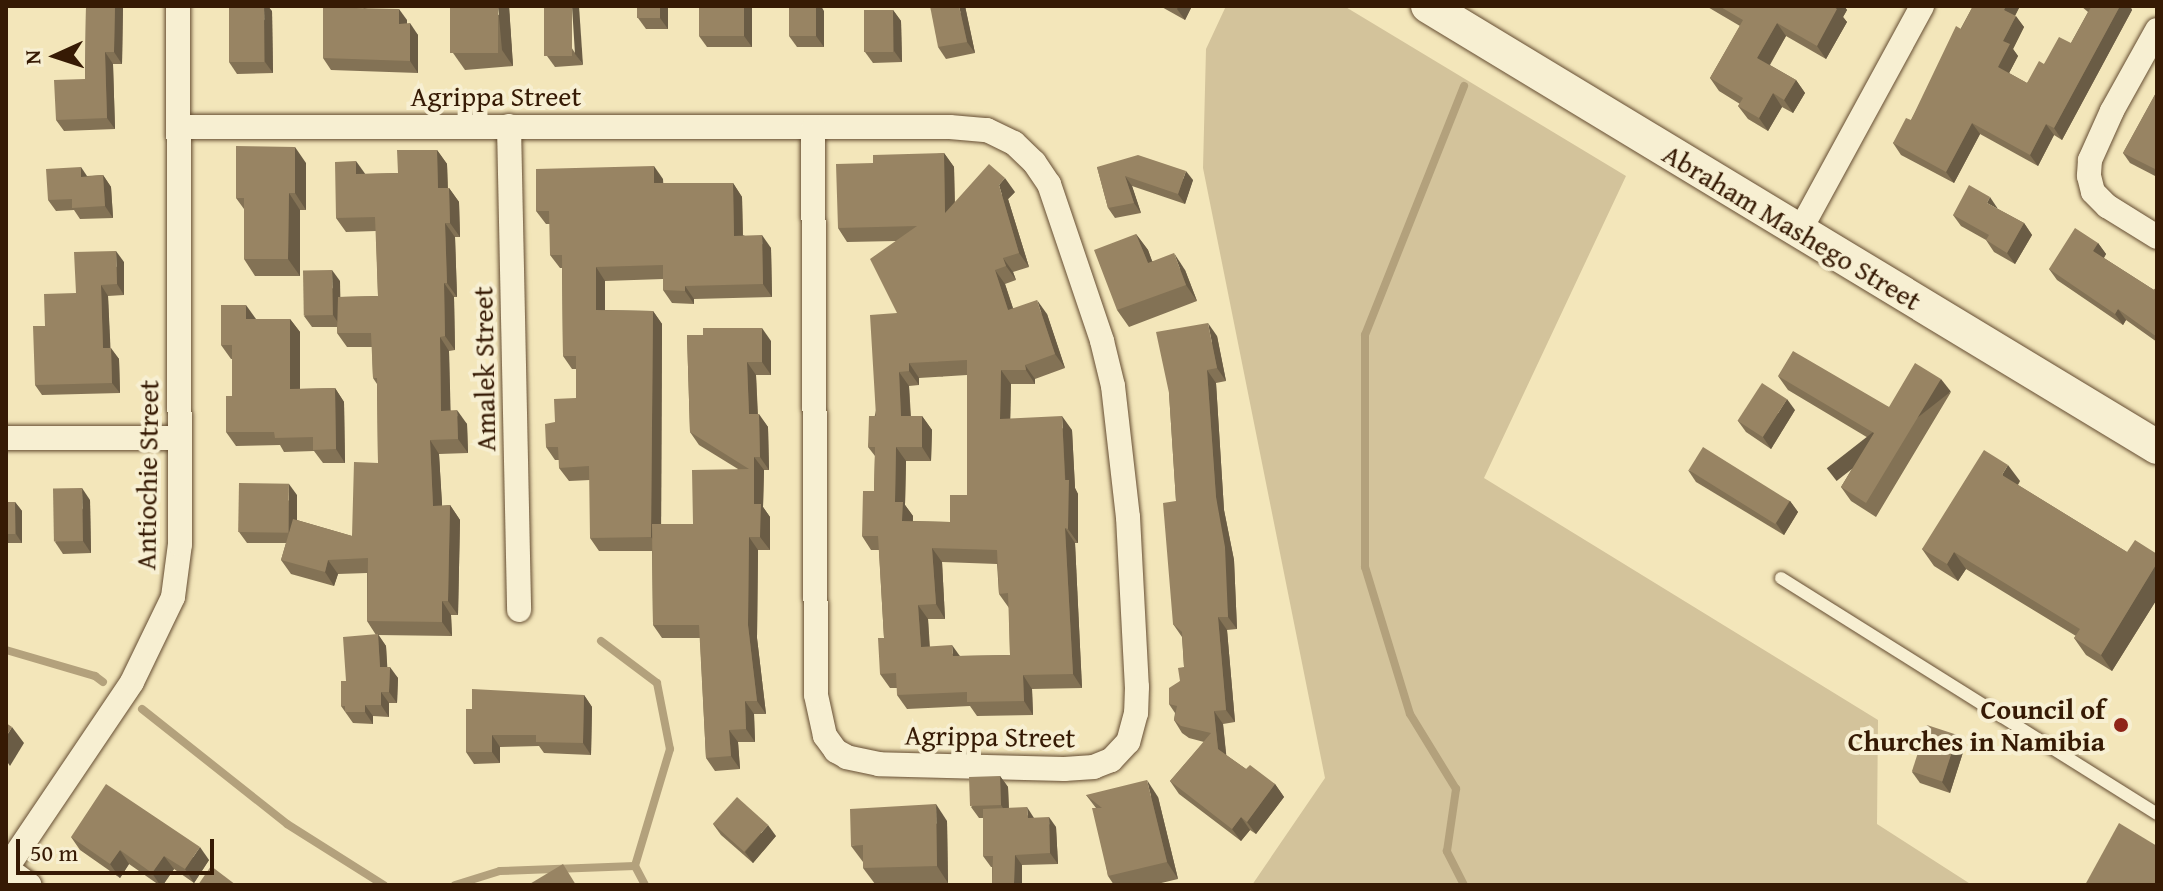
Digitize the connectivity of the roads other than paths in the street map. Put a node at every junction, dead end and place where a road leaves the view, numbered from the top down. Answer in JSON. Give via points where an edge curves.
{"nodes":[{"id":1,"x":178,"y":6,"type":"edge"},
{"id":2,"x":1428,"y":6,"type":"edge"},
{"id":3,"x":1915,"y":9,"type":"edge"},
{"id":4,"x":2157,"y":30,"type":"edge"},
{"id":5,"x":509,"y":126,"type":"junction"},
{"id":6,"x":178,"y":127,"type":"junction"},
{"id":7,"x":813,"y":128,"type":"junction"},
{"id":8,"x":1799,"y":232,"type":"junction"},
{"id":9,"x":2157,"y":237,"type":"edge"},
{"id":10,"x":6,"y":438,"type":"edge"},
{"id":11,"x":179,"y":438,"type":"junction"},
{"id":12,"x":2157,"y":447,"type":"edge"},
{"id":13,"x":1781,"y":578,"type":"dead end"},
{"id":14,"x":519,"y":610,"type":"dead end"},
{"id":15,"x":2157,"y":814,"type":"edge"},
{"id":16,"x":6,"y":868,"type":"edge"},
{"id":17,"x":29,"y":885,"type":"edge"}],
"edges":[{"from":1,"to":6,"type":"street","name":"Antiochie Street"},
{"from":2,"to":8,"type":"main road","name":"Abraham Mashego Street"},
{"from":3,"to":8,"type":"street"},
{"from":4,"to":9,"type":"street","via":[[2112,111],[2090,160],[2089,176],[2093,192],[2107,206]]},
{"from":5,"to":6,"type":"street","name":"Agrippa Street"},
{"from":5,"to":7,"type":"street","name":"Agrippa Street"},
{"from":5,"to":14,"type":"street","name":"Amalek Street"},
{"from":6,"to":11,"type":"street","name":"Antiochie Street"},
{"from":7,"to":7,"type":"street","name":"Agrippa Street","via":[[987,130],[1014,143],[1049,184],[1102,341],[1121,439],[1137,687],[1128,742],[1111,760],[1064,769],[879,764],[847,757],[825,736],[816,695]]},
{"from":8,"to":12,"type":"main road","name":"Abraham Mashego Street"},
{"from":10,"to":11,"type":"street"},
{"from":11,"to":16,"type":"street","name":"Antiochie Street","via":[[180,544],[164,622],[132,682]]},
{"from":13,"to":15,"type":"lane"},
{"from":16,"to":17,"type":"street","name":"Antiochie Street"}]}
